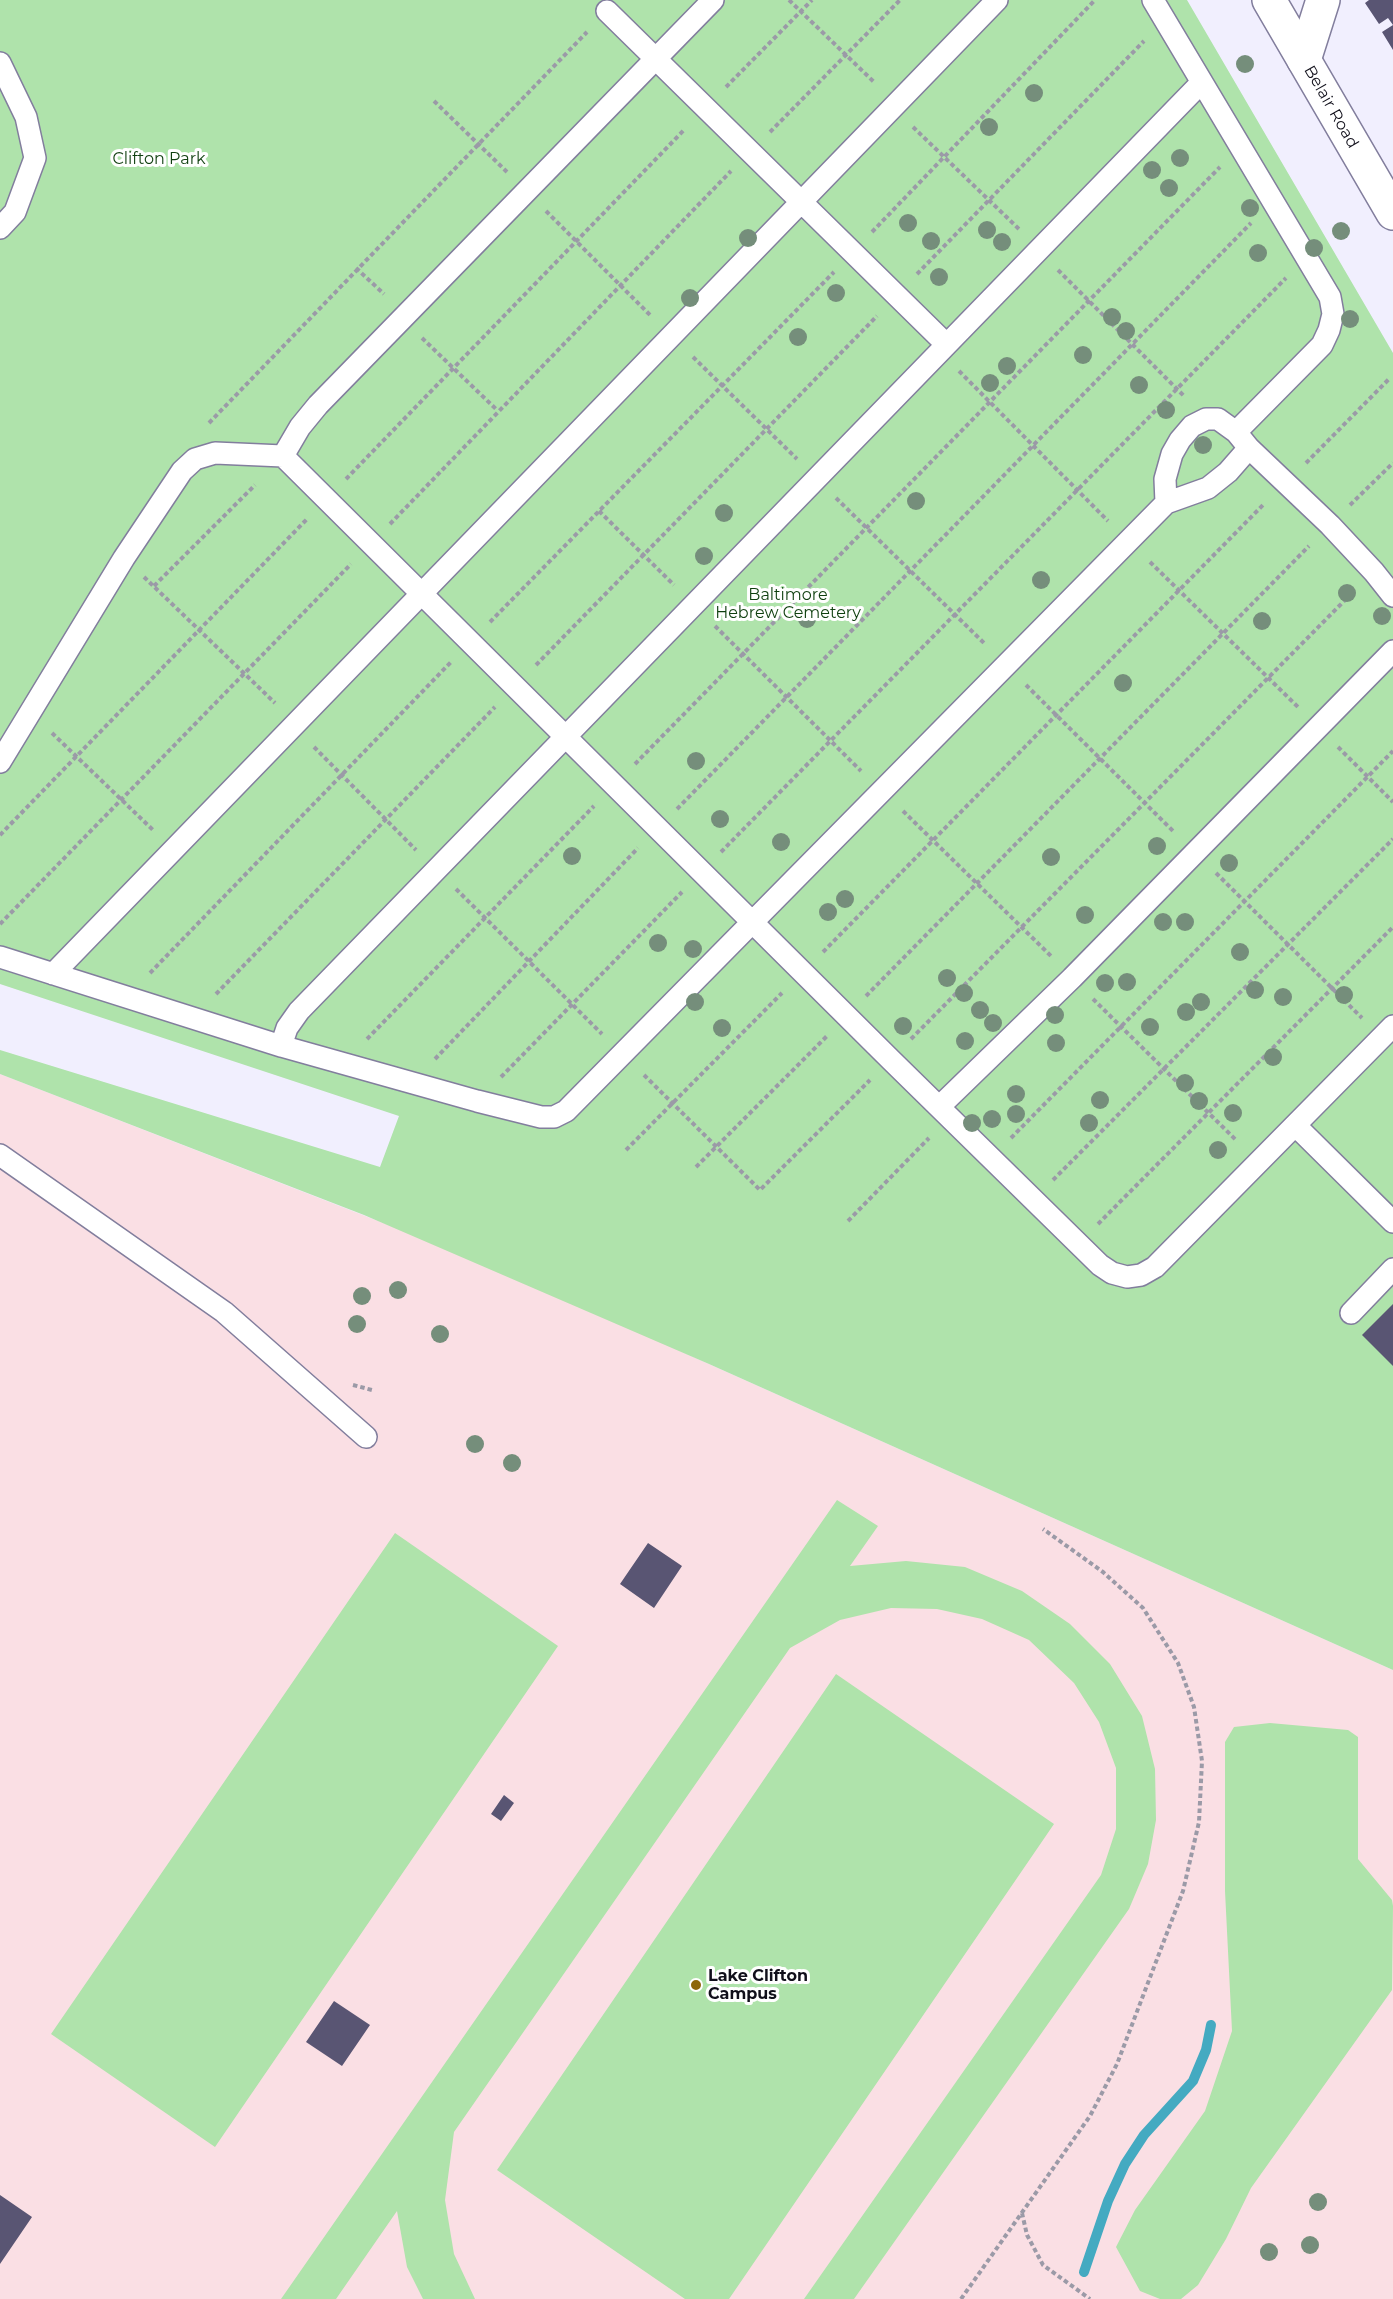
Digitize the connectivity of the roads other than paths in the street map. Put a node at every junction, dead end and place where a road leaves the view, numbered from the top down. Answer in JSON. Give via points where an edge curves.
{"nodes":[{"id":1,"x":713,"y":0,"type":"edge"},
{"id":2,"x":997,"y":0,"type":"edge"},
{"id":3,"x":1153,"y":0,"type":"edge"},
{"id":4,"x":1269,"y":0,"type":"edge"},
{"id":5,"x":1323,"y":0,"type":"edge"},
{"id":6,"x":608,"y":11,"type":"road end"},
{"id":7,"x":654,"y":59,"type":"junction"},
{"id":8,"x":1304,"y":60,"type":"junction"},
{"id":9,"x":0,"y":63,"type":"edge"},
{"id":10,"x":1201,"y":83,"type":"junction"},
{"id":11,"x":801,"y":203,"type":"junction"},
{"id":12,"x":1393,"y":213,"type":"edge"},
{"id":13,"x":0,"y":228,"type":"edge"},
{"id":14,"x":943,"y":348,"type":"junction"},
{"id":15,"x":1242,"y":440,"type":"junction"},
{"id":16,"x":284,"y":456,"type":"junction"},
{"id":17,"x":1166,"y":503,"type":"junction"},
{"id":18,"x":420,"y":593,"type":"junction"},
{"id":19,"x":1393,"y":596,"type":"edge"},
{"id":20,"x":1393,"y":651,"type":"edge"},
{"id":21,"x":565,"y":737,"type":"junction"},
{"id":22,"x":0,"y":762,"type":"edge"},
{"id":23,"x":753,"y":922,"type":"junction"},
{"id":24,"x":0,"y":957,"type":"edge"},
{"id":25,"x":52,"y":974,"type":"junction"},
{"id":26,"x":1388,"y":1032,"type":"edge"},
{"id":27,"x":281,"y":1046,"type":"junction"},
{"id":28,"x":944,"y":1112,"type":"junction"},
{"id":29,"x":1296,"y":1126,"type":"junction"},
{"id":30,"x":0,"y":1155,"type":"edge"},
{"id":31,"x":1393,"y":1222,"type":"edge"},
{"id":32,"x":1393,"y":1269,"type":"edge"},
{"id":33,"x":1351,"y":1313,"type":"dead end"},
{"id":34,"x":366,"y":1437,"type":"dead end"}],
"edges":[{"from":1,"to":7,"type":"lane"},
{"from":2,"to":11,"type":"lane"},
{"from":3,"to":10,"type":"lane"},
{"from":4,"to":8,"type":"main road","name":"Belair Road"},
{"from":5,"to":8,"type":"main road"},
{"from":6,"to":7,"type":"lane"},
{"from":7,"to":11,"type":"lane"},
{"from":7,"to":16,"type":"lane","via":[[318,405]]},
{"from":8,"to":12,"type":"main road","name":"Belair Road"},
{"from":9,"to":13,"type":"lane","via":[[26,117],[34,158],[15,213]]},
{"from":10,"to":14,"type":"lane"},
{"from":10,"to":15,"type":"lane","via":[[1330,297],[1333,314],[1322,345]]},
{"from":11,"to":14,"type":"lane","via":[[897,296]]},
{"from":11,"to":18,"type":"lane"},
{"from":14,"to":21,"type":"lane"},
{"from":15,"to":17,"type":"lane","via":[[1228,472],[1208,488]]},
{"from":15,"to":17,"type":"lane","via":[[1218,419],[1206,418],[1192,426],[1172,454],[1165,479]]},
{"from":15,"to":19,"type":"lane","via":[[1330,525]]},
{"from":16,"to":18,"type":"lane"},
{"from":16,"to":22,"type":"lane","via":[[215,453],[195,459],[182,471],[124,558]]},
{"from":17,"to":23,"type":"lane"},
{"from":18,"to":21,"type":"lane"},
{"from":18,"to":25,"type":"lane"},
{"from":20,"to":28,"type":"lane"},
{"from":21,"to":23,"type":"lane"},
{"from":21,"to":27,"type":"lane","via":[[298,1011]]},
{"from":23,"to":27,"type":"lane","via":[[566,1111],[554,1116],[541,1117],[477,1101]]},
{"from":23,"to":28,"type":"lane"},
{"from":24,"to":25,"type":"lane"},
{"from":25,"to":27,"type":"lane"},
{"from":26,"to":29,"type":"lane"},
{"from":28,"to":29,"type":"lane","via":[[1078,1244],[1112,1273],[1127,1277],[1155,1267]]},
{"from":29,"to":31,"type":"lane"},
{"from":30,"to":34,"type":"lane","via":[[224,1312]]},
{"from":32,"to":33,"type":"lane"}]}
